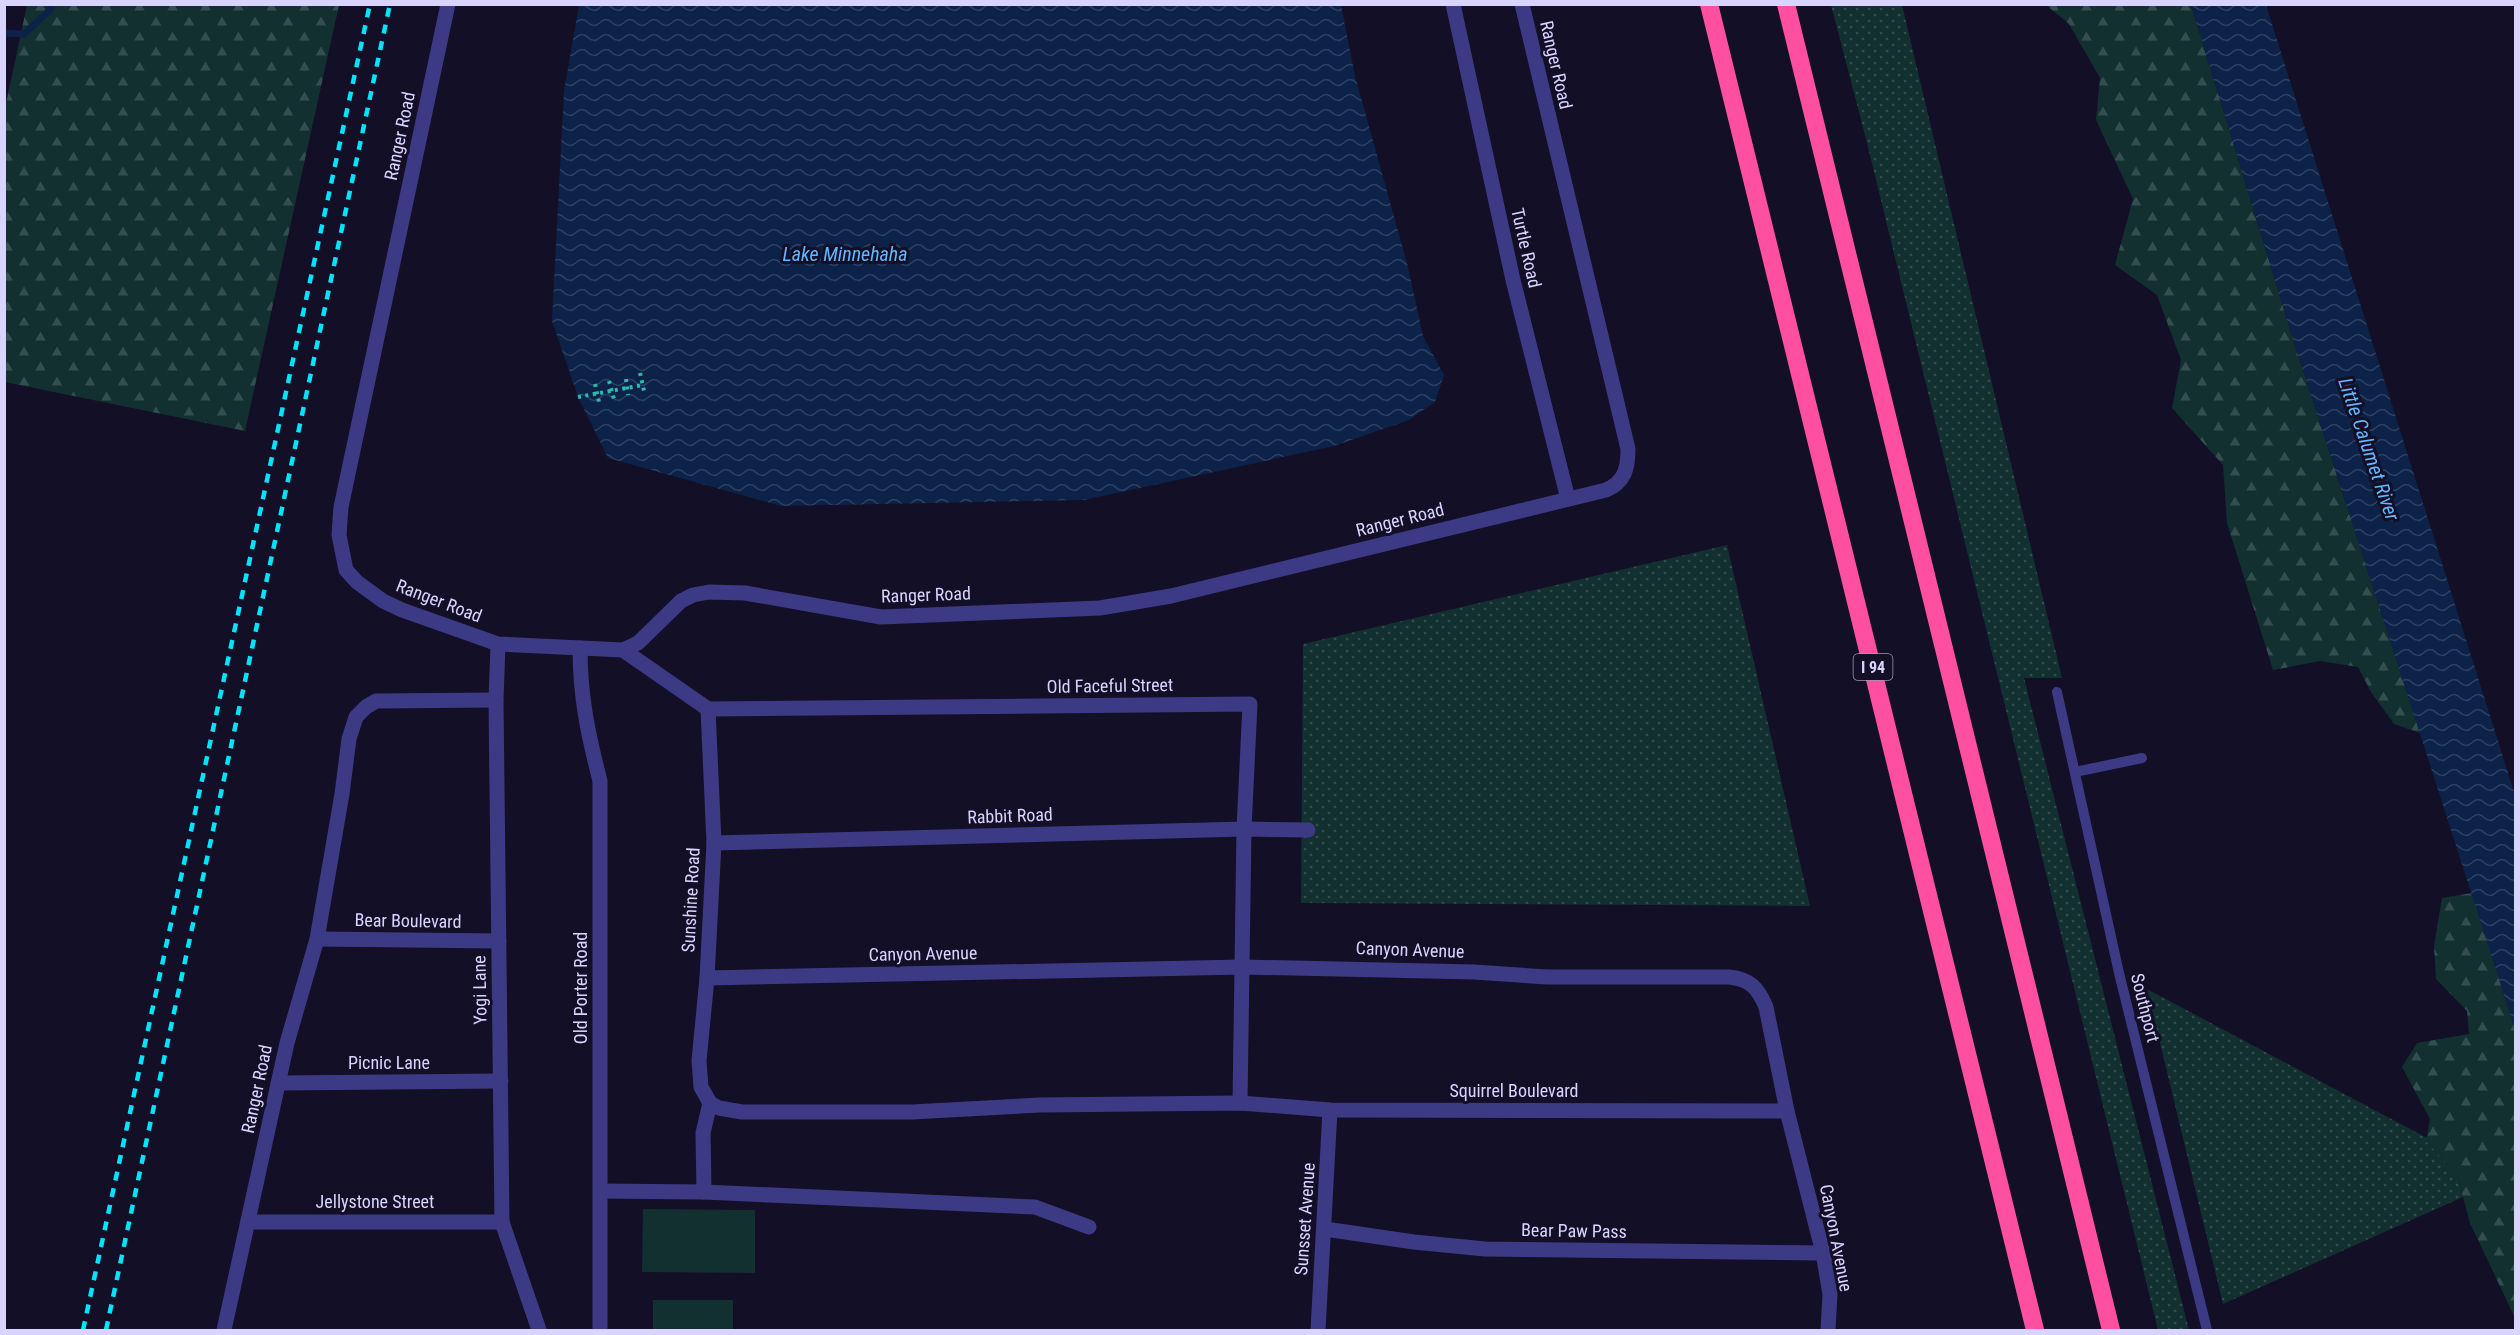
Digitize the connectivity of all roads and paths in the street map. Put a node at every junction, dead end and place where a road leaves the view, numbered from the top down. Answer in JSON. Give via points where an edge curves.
{"nodes":[{"id":1,"x":448,"y":4,"type":"edge"},
{"id":2,"x":1453,"y":4,"type":"edge"},
{"id":3,"x":1522,"y":4,"type":"edge"},
{"id":4,"x":1709,"y":4,"type":"edge"},
{"id":5,"x":1786,"y":4,"type":"edge"},
{"id":6,"x":640,"y":373,"type":"dead end"},
{"id":7,"x":626,"y":379,"type":"dead end"},
{"id":8,"x":609,"y":381,"type":"dead end"},
{"id":9,"x":595,"y":384,"type":"dead end"},
{"id":10,"x":643,"y":385,"type":"junction"},
{"id":11,"x":627,"y":388,"type":"junction"},
{"id":12,"x":612,"y":391,"type":"junction"},
{"id":13,"x":597,"y":393,"type":"junction"},
{"id":14,"x":628,"y":395,"type":"dead end"},
{"id":15,"x":645,"y":395,"type":"dead end"},
{"id":16,"x":578,"y":397,"type":"dead end"},
{"id":17,"x":614,"y":399,"type":"dead end"},
{"id":18,"x":599,"y":402,"type":"dead end"},
{"id":19,"x":1568,"y":499,"type":"junction"},
{"id":20,"x":498,"y":644,"type":"junction"},
{"id":21,"x":580,"y":648,"type":"junction"},
{"id":22,"x":623,"y":650,"type":"junction"},
{"id":23,"x":2057,"y":692,"type":"dead end"},
{"id":24,"x":496,"y":700,"type":"junction"},
{"id":25,"x":708,"y":709,"type":"junction"},
{"id":26,"x":2142,"y":758,"type":"dead end"},
{"id":27,"x":2075,"y":772,"type":"junction"},
{"id":28,"x":1244,"y":829,"type":"junction"},
{"id":29,"x":1308,"y":830,"type":"dead end"},
{"id":30,"x":714,"y":843,"type":"junction"},
{"id":31,"x":317,"y":939,"type":"junction"},
{"id":32,"x":499,"y":941,"type":"junction"},
{"id":33,"x":1242,"y":967,"type":"junction"},
{"id":34,"x":707,"y":978,"type":"junction"},
{"id":35,"x":501,"y":1082,"type":"junction"},
{"id":36,"x":278,"y":1083,"type":"junction"},
{"id":37,"x":710,"y":1103,"type":"junction"},
{"id":38,"x":1240,"y":1103,"type":"junction"},
{"id":39,"x":1330,"y":1110,"type":"junction"},
{"id":40,"x":1787,"y":1111,"type":"junction"},
{"id":41,"x":601,"y":1191,"type":"junction"},
{"id":42,"x":705,"y":1192,"type":"junction"},
{"id":43,"x":248,"y":1222,"type":"junction"},
{"id":44,"x":502,"y":1222,"type":"junction"},
{"id":45,"x":1089,"y":1227,"type":"dead end"},
{"id":46,"x":1325,"y":1229,"type":"junction"},
{"id":47,"x":1823,"y":1253,"type":"junction"},
{"id":48,"x":224,"y":1330,"type":"edge"},
{"id":49,"x":539,"y":1330,"type":"edge"},
{"id":50,"x":600,"y":1330,"type":"edge"},
{"id":51,"x":1318,"y":1330,"type":"edge"},
{"id":52,"x":1828,"y":1330,"type":"edge"},
{"id":53,"x":2035,"y":1330,"type":"edge"},
{"id":54,"x":2111,"y":1330,"type":"edge"},
{"id":55,"x":2207,"y":1330,"type":"edge"}],
"edges":[{"from":1,"to":20,"type":"street","name":"Ranger Road","via":[[341,507],[339,541],[350,576],[383,601]]},
{"from":2,"to":19,"type":"street","name":"Turtle Road","via":[[1513,280]]},
{"from":3,"to":19,"type":"street","name":"Ranger Road","via":[[1628,449],[1626,471],[1615,486]]},
{"from":4,"to":53,"type":"highway","number":"I 94"},
{"from":5,"to":54,"type":"highway"},
{"from":6,"to":10,"type":"path"},
{"from":7,"to":11,"type":"path"},
{"from":8,"to":12,"type":"path"},
{"from":9,"to":13,"type":"path"},
{"from":10,"to":11,"type":"path"},
{"from":10,"to":15,"type":"path"},
{"from":11,"to":12,"type":"path"},
{"from":11,"to":14,"type":"path"},
{"from":12,"to":13,"type":"path"},
{"from":12,"to":17,"type":"path"},
{"from":13,"to":16,"type":"path"},
{"from":13,"to":18,"type":"path"},
{"from":19,"to":22,"type":"street","name":"Ranger Road","via":[[1171,596],[1100,608],[881,617],[745,593],[709,592],[681,601],[646,636]]},
{"from":20,"to":21,"type":"street","name":"Ranger Road"},
{"from":20,"to":24,"type":"street","name":"Yogi Lane"},
{"from":21,"to":22,"type":"street","name":"Ranger Road"},
{"from":21,"to":41,"type":"street","name":"Old Porter Road","via":[[582,707],[600,781]]},
{"from":22,"to":25,"type":"street"},
{"from":23,"to":27,"type":"lane","name":"Southport"},
{"from":24,"to":31,"type":"street","name":"Ranger Road","via":[[376,701],[356,717],[349,739]]},
{"from":24,"to":32,"type":"street","name":"Yogi Lane"},
{"from":25,"to":28,"type":"street","name":"Old Faceful Street","via":[[1250,704]]},
{"from":25,"to":30,"type":"street","name":"Sunshine Road"},
{"from":26,"to":27,"type":"lane"},
{"from":27,"to":55,"type":"lane","name":"Southport","via":[[2119,974]]},
{"from":28,"to":29,"type":"street","name":"Rabbit Road"},
{"from":28,"to":30,"type":"street","name":"Rabbit Road"},
{"from":28,"to":33,"type":"street","name":"Old Faceful Street"},
{"from":30,"to":34,"type":"street","name":"Sunshine Road"},
{"from":31,"to":32,"type":"street","name":"Bear Boulevard"},
{"from":31,"to":36,"type":"street","name":"Ranger Road"},
{"from":32,"to":35,"type":"street","name":"Yogi Lane"},
{"from":33,"to":34,"type":"street","name":"Canyon Avenue"},
{"from":33,"to":38,"type":"street","name":"Old Faceful Street"},
{"from":33,"to":40,"type":"street","name":"Canyon Avenue","via":[[1547,977],[1740,978],[1755,987],[1766,1007]]},
{"from":34,"to":37,"type":"street","name":"Sunshine Road","via":[[699,1060],[701,1087]]},
{"from":35,"to":36,"type":"street","name":"Picnic Lane"},
{"from":35,"to":44,"type":"street","name":"Yogi Lane"},
{"from":36,"to":43,"type":"street","name":"Ranger Road"},
{"from":37,"to":38,"type":"street","via":[[742,1112],[912,1112],[1040,1105]]},
{"from":37,"to":42,"type":"street","via":[[703,1134]]},
{"from":38,"to":39,"type":"street","name":"Squirrel Boulevard"},
{"from":39,"to":40,"type":"street","name":"Squirrel Boulevard"},
{"from":39,"to":46,"type":"street","name":"Sunsset Avenue"},
{"from":40,"to":47,"type":"street","name":"Canyon Avenue"},
{"from":41,"to":42,"type":"street"},
{"from":41,"to":50,"type":"street","name":"Old Porter Road"},
{"from":42,"to":45,"type":"street","via":[[1035,1207]]},
{"from":43,"to":44,"type":"street","name":"Jellystone Street"},
{"from":43,"to":48,"type":"street","name":"Ranger Road"},
{"from":44,"to":49,"type":"street","name":"Yogi Lane"},
{"from":46,"to":47,"type":"street","name":"Bear Paw Pass","via":[[1485,1249]]},
{"from":46,"to":51,"type":"street","name":"Sunsset Avenue"},
{"from":47,"to":52,"type":"street","name":"Canyon Avenue","via":[[1830,1294]]}]}
